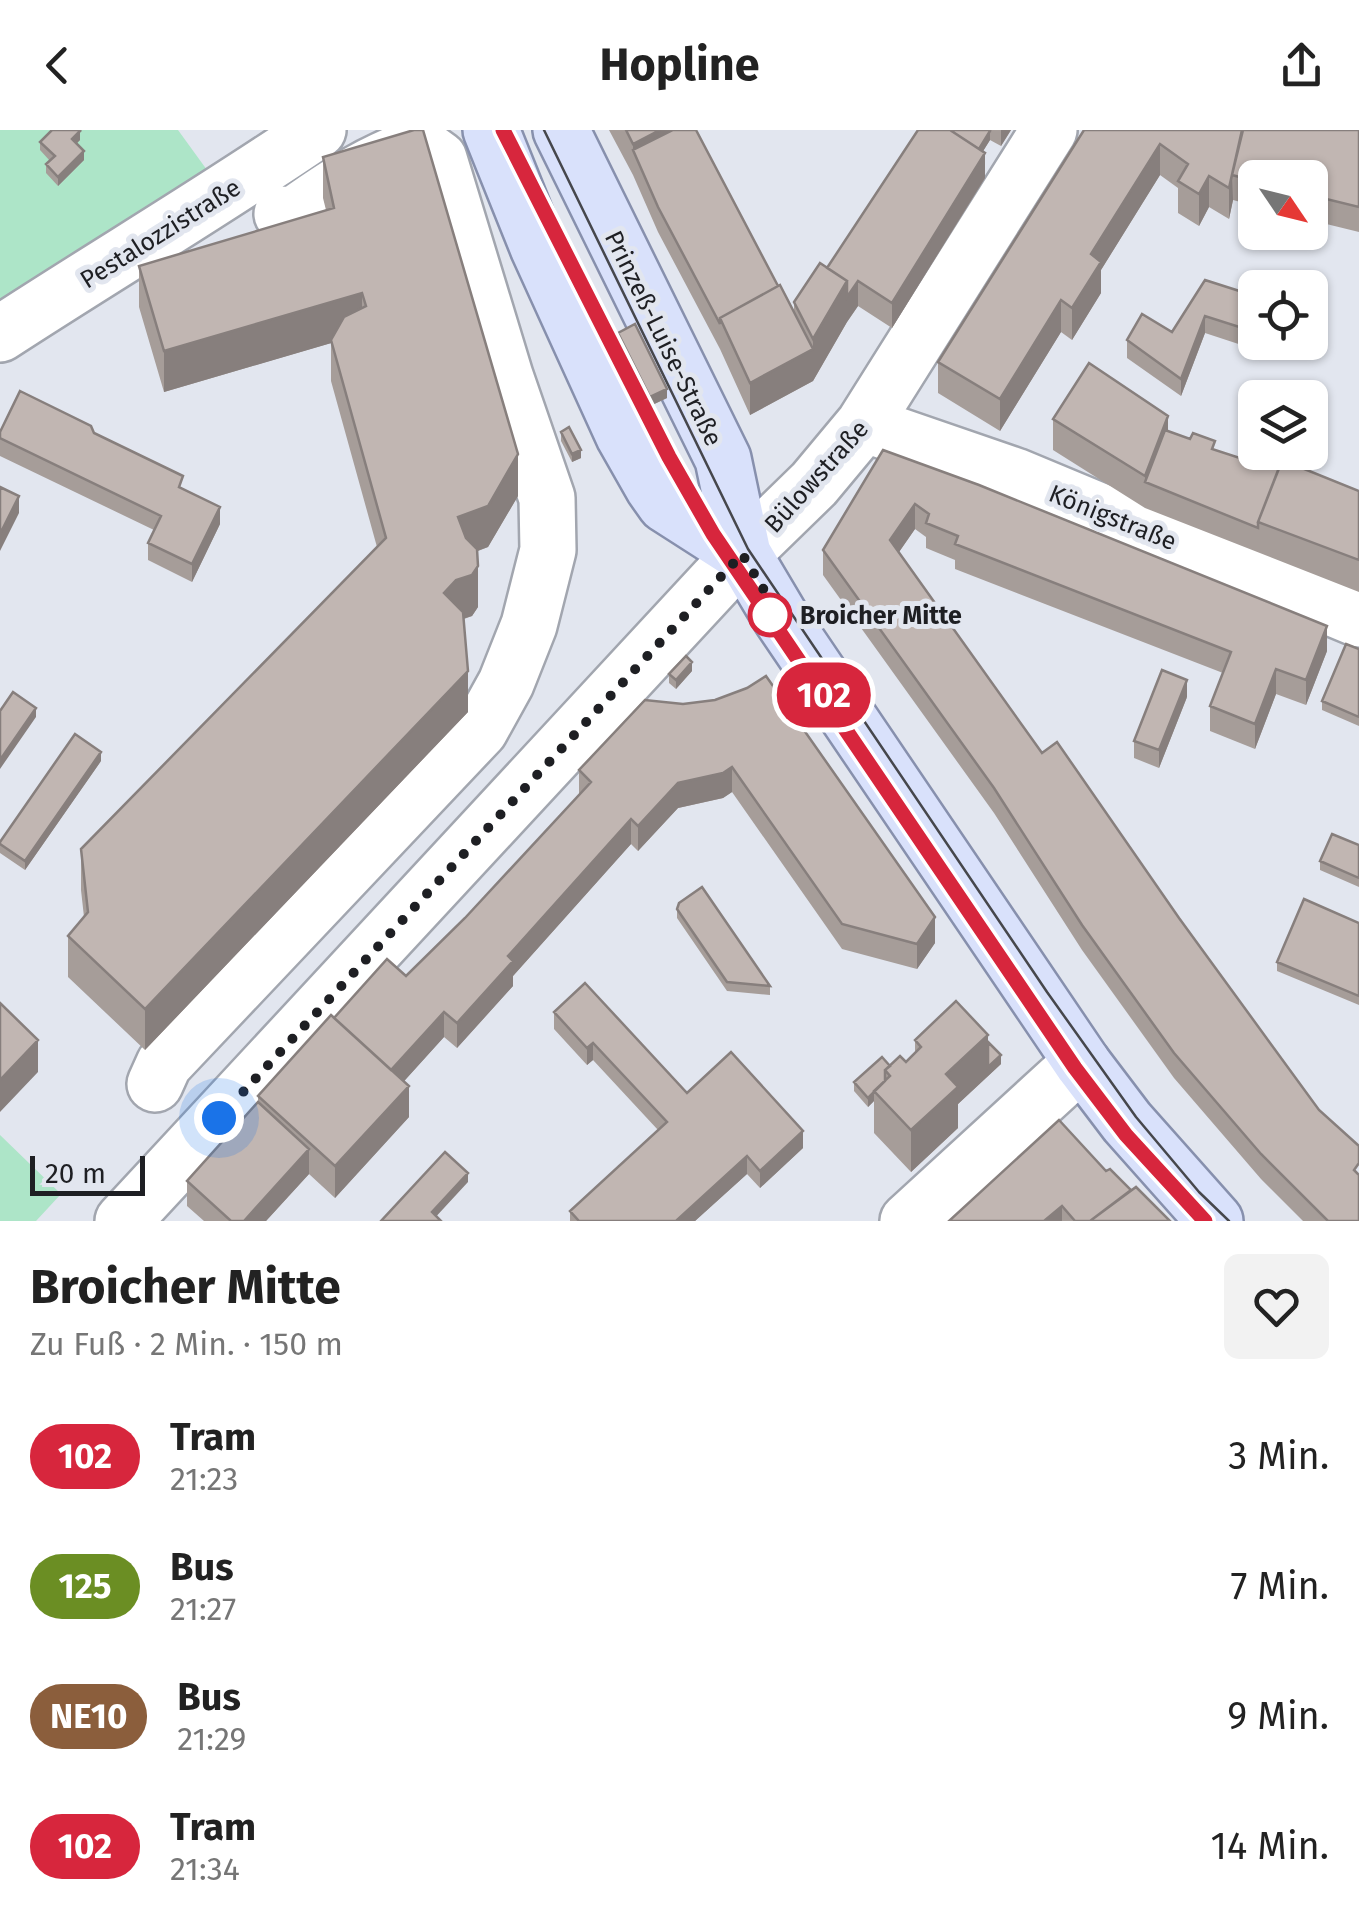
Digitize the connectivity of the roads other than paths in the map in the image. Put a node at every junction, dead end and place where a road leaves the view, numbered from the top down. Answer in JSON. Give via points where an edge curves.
{"nodes":[{"id":1,"x":318,"y":130,"type":"edge"},
{"id":2,"x":490,"y":130,"type":"edge"},
{"id":3,"x":562,"y":130,"type":"edge"},
{"id":4,"x":1049,"y":130,"type":"edge"},
{"id":5,"x":282,"y":214,"type":"dead end"},
{"id":6,"x":0,"y":334,"type":"edge"},
{"id":7,"x":864,"y":424,"type":"junction"},
{"id":8,"x":742,"y":554,"type":"junction"},
{"id":9,"x":1359,"y":619,"type":"edge"},
{"id":10,"x":1083,"y":1064,"type":"junction"},
{"id":11,"x":155,"y":1084,"type":"dead end"},
{"id":12,"x":123,"y":1221,"type":"edge"},
{"id":13,"x":908,"y":1221,"type":"edge"},
{"id":14,"x":1215,"y":1221,"type":"edge"}],
"edges":[{"from":1,"to":6,"type":"street","name":"Pestalozzistraße"},
{"from":2,"to":8,"type":"main road","name":"Prinzeß-Luise-Straße","via":[[624,436],[653,487],[665,504]]},
{"from":3,"to":8,"type":"main road","name":"Prinzeß-Luise-Straße","via":[[723,459]]},
{"from":4,"to":7,"type":"street","name":"Bülowstraße"},
{"from":5,"to":11,"type":"street","via":[[288,218],[394,153],[420,145],[439,159],[548,498],[548,550],[523,639],[480,730],[164,1064]]},
{"from":7,"to":8,"type":"street","name":"Bülowstraße"},
{"from":7,"to":9,"type":"street","name":"Königstraße","via":[[1016,476]]},
{"from":8,"to":10,"type":"main road","name":"Prinzeß-Luise-Straße"},
{"from":8,"to":12,"type":"street","name":"Bülowstraße"},
{"from":10,"to":13,"type":"street"},
{"from":10,"to":14,"type":"main road","name":"Prinzeß-Luise-Straße"}]}
